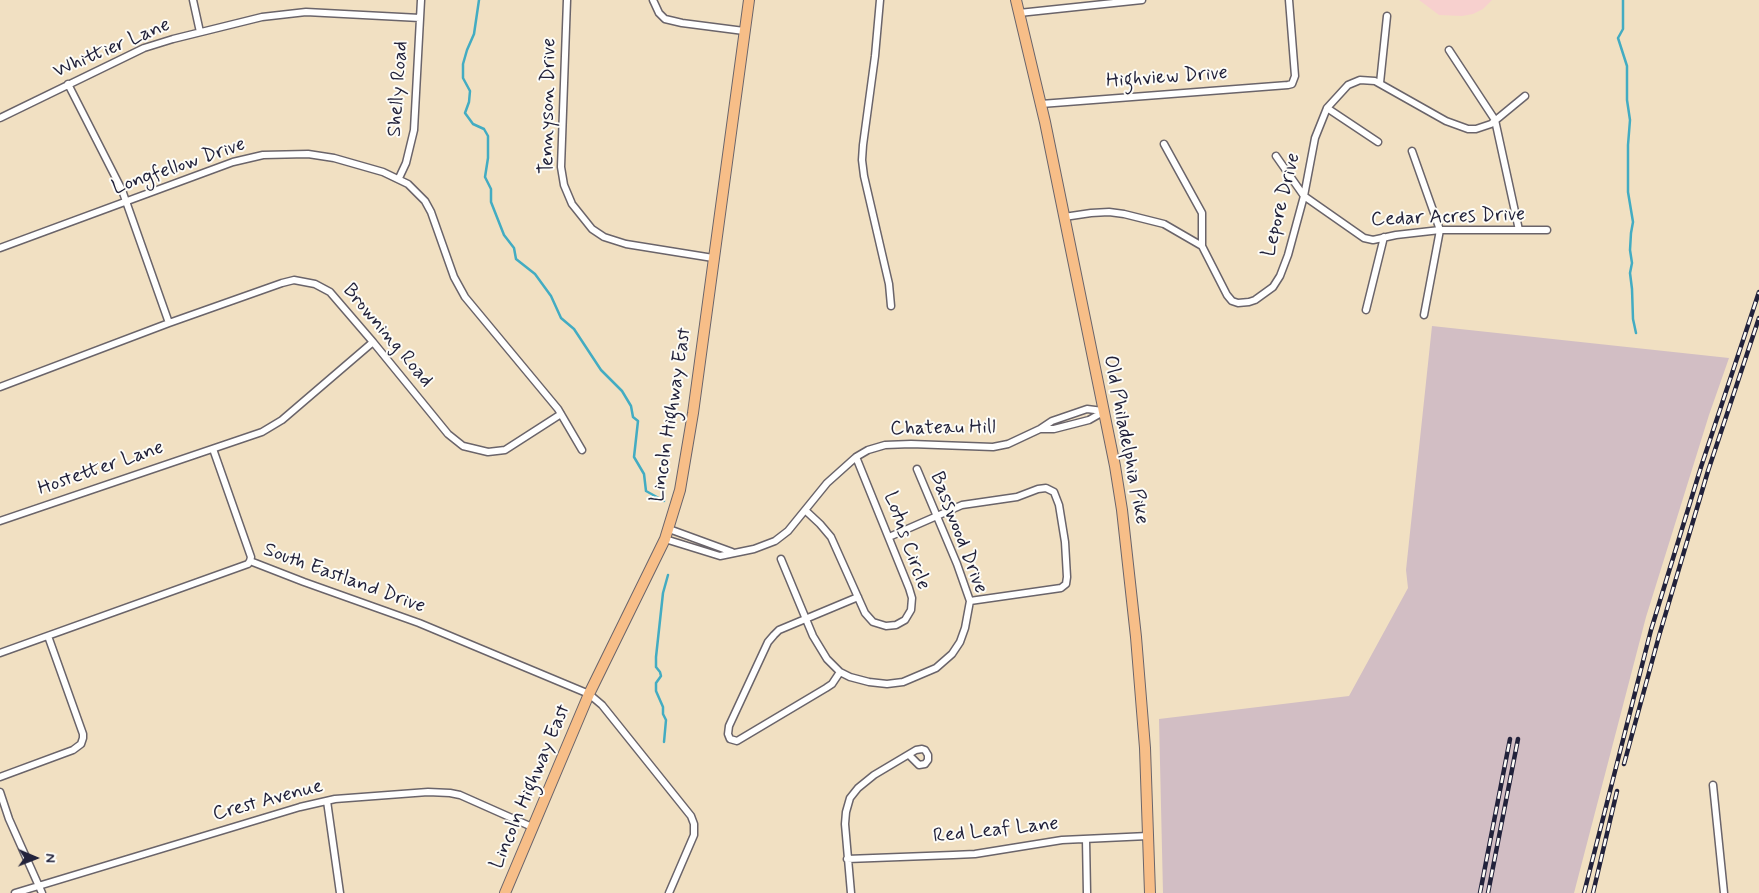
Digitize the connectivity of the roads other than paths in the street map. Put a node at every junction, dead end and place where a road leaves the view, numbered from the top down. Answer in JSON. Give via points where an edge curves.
{"nodes":[{"id":1,"x":192,"y":0,"type":"edge"},
{"id":2,"x":421,"y":0,"type":"edge"},
{"id":3,"x":567,"y":0,"type":"edge"},
{"id":4,"x":653,"y":0,"type":"edge"},
{"id":5,"x":749,"y":0,"type":"edge"},
{"id":6,"x":880,"y":0,"type":"edge"},
{"id":7,"x":1016,"y":0,"type":"edge"},
{"id":8,"x":1142,"y":0,"type":"edge"},
{"id":9,"x":1289,"y":0,"type":"edge"},
{"id":10,"x":1019,"y":13,"type":"junction"},
{"id":11,"x":1387,"y":16,"type":"dead end"},
{"id":12,"x":420,"y":18,"type":"junction"},
{"id":13,"x":744,"y":31,"type":"junction"},
{"id":14,"x":200,"y":32,"type":"junction"},
{"id":15,"x":1449,"y":50,"type":"dead end"},
{"id":16,"x":1380,"y":83,"type":"junction"},
{"id":17,"x":68,"y":84,"type":"junction"},
{"id":18,"x":1524,"y":96,"type":"dead end"},
{"id":19,"x":1041,"y":104,"type":"junction"},
{"id":20,"x":1328,"y":108,"type":"junction"},
{"id":21,"x":0,"y":118,"type":"edge"},
{"id":22,"x":1495,"y":120,"type":"junction"},
{"id":23,"x":1378,"y":142,"type":"dead end"},
{"id":24,"x":1164,"y":144,"type":"dead end"},
{"id":25,"x":1412,"y":151,"type":"dead end"},
{"id":26,"x":1276,"y":156,"type":"dead end"},
{"id":27,"x":398,"y":178,"type":"junction"},
{"id":28,"x":1304,"y":196,"type":"junction"},
{"id":29,"x":126,"y":201,"type":"junction"},
{"id":30,"x":1064,"y":217,"type":"junction"},
{"id":31,"x":1440,"y":230,"type":"junction"},
{"id":32,"x":1519,"y":230,"type":"junction"},
{"id":33,"x":1547,"y":230,"type":"dead end"},
{"id":34,"x":1384,"y":237,"type":"junction"},
{"id":35,"x":1202,"y":246,"type":"junction"},
{"id":36,"x":0,"y":248,"type":"edge"},
{"id":37,"x":713,"y":258,"type":"junction"},
{"id":38,"x":891,"y":306,"type":"dead end"},
{"id":39,"x":1366,"y":310,"type":"dead end"},
{"id":40,"x":1424,"y":315,"type":"dead end"},
{"id":41,"x":170,"y":323,"type":"junction"},
{"id":42,"x":373,"y":342,"type":"junction"},
{"id":43,"x":0,"y":387,"type":"edge"},
{"id":44,"x":1103,"y":411,"type":"junction"},
{"id":45,"x":561,"y":414,"type":"junction"},
{"id":46,"x":1040,"y":429,"type":"junction"},
{"id":47,"x":214,"y":449,"type":"junction"},
{"id":48,"x":582,"y":450,"type":"dead end"},
{"id":49,"x":856,"y":457,"type":"junction"},
{"id":50,"x":917,"y":469,"type":"dead end"},
{"id":51,"x":805,"y":510,"type":"junction"},
{"id":52,"x":936,"y":517,"type":"junction"},
{"id":53,"x":0,"y":521,"type":"edge"},
{"id":54,"x":667,"y":534,"type":"junction"},
{"id":55,"x":889,"y":537,"type":"junction"},
{"id":56,"x":733,"y":553,"type":"junction"},
{"id":57,"x":781,"y":559,"type":"dead end"},
{"id":58,"x":250,"y":561,"type":"junction"},
{"id":59,"x":858,"y":598,"type":"junction"},
{"id":60,"x":970,"y":601,"type":"junction"},
{"id":61,"x":806,"y":619,"type":"junction"},
{"id":62,"x":48,"y":636,"type":"junction"},
{"id":63,"x":0,"y":653,"type":"edge"},
{"id":64,"x":840,"y":672,"type":"junction"},
{"id":65,"x":589,"y":694,"type":"junction"},
{"id":66,"x":909,"y":755,"type":"dead end"},
{"id":67,"x":0,"y":777,"type":"edge"},
{"id":68,"x":1712,"y":785,"type":"dead end"},
{"id":69,"x":0,"y":792,"type":"edge"},
{"id":70,"x":327,"y":800,"type":"junction"},
{"id":71,"x":532,"y":827,"type":"junction"},
{"id":72,"x":1148,"y":836,"type":"junction"},
{"id":73,"x":1086,"y":839,"type":"junction"},
{"id":74,"x":847,"y":859,"type":"junction"},
{"id":75,"x":38,"y":885,"type":"junction"},
{"id":76,"x":14,"y":893,"type":"edge"},
{"id":77,"x":42,"y":893,"type":"edge"},
{"id":78,"x":340,"y":893,"type":"edge"},
{"id":79,"x":505,"y":893,"type":"edge"},
{"id":80,"x":669,"y":893,"type":"edge"},
{"id":81,"x":851,"y":893,"type":"edge"},
{"id":82,"x":1087,"y":893,"type":"edge"},
{"id":83,"x":1150,"y":893,"type":"edge"},
{"id":84,"x":1724,"y":893,"type":"edge"}],
"edges":[{"from":1,"to":14,"type":"street"},
{"from":2,"to":12,"type":"street","name":"Shelly Road"},
{"from":3,"to":37,"type":"street","name":"Tennyson Drive","via":[[561,167],[564,186],[572,204],[592,230],[604,237],[626,244]]},
{"from":4,"to":13,"type":"street","via":[[665,20]]},
{"from":5,"to":13,"type":"main road","name":"Lincoln Highway East"},
{"from":6,"to":38,"type":"street","via":[[862,160]]},
{"from":7,"to":10,"type":"main road","name":"Old Philadelphia Pike"},
{"from":8,"to":10,"type":"street"},
{"from":9,"to":19,"type":"street","name":"Highview Drive","via":[[1295,76],[1294,82],[1288,85]]},
{"from":10,"to":19,"type":"main road","name":"Old Philadelphia Pike"},
{"from":11,"to":16,"type":"street"},
{"from":12,"to":14,"type":"street","name":"Whittier Lane","via":[[286,13]]},
{"from":12,"to":27,"type":"street","name":"Shelly Road","via":[[414,130],[406,163]]},
{"from":13,"to":37,"type":"main road","name":"Lincoln Highway East"},
{"from":14,"to":17,"type":"street","name":"Whittier Lane","via":[[144,48]]},
{"from":15,"to":22,"type":"street"},
{"from":16,"to":20,"type":"street","name":"Lepore Drive","via":[[1360,80],[1348,85]]},
{"from":16,"to":22,"type":"street","name":"Lepore Drive","via":[[1460,127],[1476,129]]},
{"from":17,"to":21,"type":"street","name":"Whittier Lane"},
{"from":17,"to":29,"type":"street"},
{"from":18,"to":22,"type":"street","name":"Lepore Drive"},
{"from":19,"to":30,"type":"main road","name":"Old Philadelphia Pike"},
{"from":20,"to":23,"type":"street"},
{"from":20,"to":28,"type":"street","name":"Lepore Drive","via":[[1315,138]]},
{"from":22,"to":32,"type":"street"},
{"from":24,"to":35,"type":"street","via":[[1202,213]]},
{"from":25,"to":31,"type":"street"},
{"from":26,"to":28,"type":"street","name":"Cedar Acres Drive"},
{"from":27,"to":29,"type":"street","name":"Longfellow Drive","via":[[334,158],[284,153],[233,162]]},
{"from":27,"to":45,"type":"street","name":"Longfellow Drive","via":[[425,201],[465,297]]},
{"from":28,"to":34,"type":"street","name":"Cedar Acres Drive","via":[[1356,234],[1373,240]]},
{"from":28,"to":35,"type":"street","name":"Lepore Drive","via":[[1280,276],[1273,287],[1255,300],[1232,301]]},
{"from":29,"to":36,"type":"street","name":"Longfellow Drive"},
{"from":29,"to":41,"type":"street"},
{"from":30,"to":35,"type":"street","via":[[1091,213],[1124,214],[1164,224]]},
{"from":30,"to":44,"type":"main road","name":"Old Philadelphia Pike"},
{"from":31,"to":32,"type":"street","name":"Cedar Acres Drive"},
{"from":31,"to":34,"type":"street","name":"Cedar Acres Drive"},
{"from":31,"to":40,"type":"street"},
{"from":32,"to":33,"type":"street","name":"Cedar Acres Drive"},
{"from":34,"to":39,"type":"street"},
{"from":37,"to":54,"type":"main road","name":"Lincoln Highway East","via":[[686,458]]},
{"from":41,"to":42,"type":"street","name":"Browning Road","via":[[282,282],[306,281],[330,292]]},
{"from":41,"to":43,"type":"street","name":"Browning Road"},
{"from":42,"to":45,"type":"street","name":"Browning Road","via":[[448,434],[463,446],[488,452],[505,450]]},
{"from":42,"to":47,"type":"street","name":"Hostetter Lane","via":[[282,420],[248,438]]},
{"from":44,"to":46,"type":"street","name":"Chateau Hill","via":[[1089,420],[1054,429]]},
{"from":44,"to":46,"type":"street","name":"Chateau Hill","via":[[1087,408]]},
{"from":44,"to":72,"type":"main road","name":"Old Philadelphia Pike","via":[[1128,552],[1144,740]]},
{"from":45,"to":48,"type":"street","name":"Longfellow Drive"},
{"from":46,"to":49,"type":"street","name":"Chateau Hill","via":[[1008,444],[993,447],[885,445]]},
{"from":47,"to":53,"type":"street","name":"Hostetter Lane"},
{"from":47,"to":58,"type":"street"},
{"from":49,"to":51,"type":"street","name":"Chateau Hill","via":[[827,483]]},
{"from":49,"to":55,"type":"street","name":"Lotus Circle"},
{"from":50,"to":52,"type":"street","name":"Basswood Drive"},
{"from":51,"to":56,"type":"street","name":"Chateau Hill","via":[[775,541]]},
{"from":51,"to":59,"type":"street","name":"Lotus Circle","via":[[831,537]]},
{"from":52,"to":55,"type":"street"},
{"from":52,"to":60,"type":"street","name":"Basswood Drive"},
{"from":52,"to":60,"type":"street","via":[[962,505],[1017,497],[1038,489],[1054,492],[1065,542],[1066,584],[1061,588]]},
{"from":54,"to":56,"type":"street"},
{"from":54,"to":56,"type":"street","name":"Chateau Hill","via":[[720,556]]},
{"from":54,"to":65,"type":"main road","name":"Lincoln Highway East"},
{"from":55,"to":59,"type":"street","name":"Lotus Circle","via":[[912,598],[906,620],[886,626],[873,622]]},
{"from":57,"to":61,"type":"street","name":"Basswood Drive"},
{"from":58,"to":62,"type":"street","name":"South Eastland Drive"},
{"from":58,"to":65,"type":"street","name":"South Eastland Drive","via":[[418,623]]},
{"from":59,"to":61,"type":"street"},
{"from":60,"to":64,"type":"street","name":"Basswood Drive","via":[[960,642],[936,668],[903,682],[887,684],[869,682]]},
{"from":61,"to":64,"type":"street","name":"Basswood Drive","via":[[827,660]]},
{"from":61,"to":64,"type":"street","via":[[779,630],[768,642],[729,726],[730,739],[737,741],[826,688]]},
{"from":62,"to":63,"type":"street","name":"South Eastland Drive"},
{"from":62,"to":67,"type":"street","via":[[82,738],[73,750]]},
{"from":65,"to":71,"type":"main road","name":"Lincoln Highway East"},
{"from":65,"to":80,"type":"street","via":[[602,705],[691,816],[694,835]]},
{"from":66,"to":74,"type":"street","via":[[874,775],[850,798],[845,824]]},
{"from":68,"to":84,"type":"street"},
{"from":69,"to":75,"type":"street"},
{"from":70,"to":71,"type":"street","name":"Crest Avenue","via":[[450,793]]},
{"from":70,"to":75,"type":"street","name":"Crest Avenue"},
{"from":70,"to":78,"type":"street"},
{"from":71,"to":79,"type":"main road","name":"Lincoln Highway East"},
{"from":72,"to":73,"type":"street","name":"Red Leaf Lane"},
{"from":72,"to":83,"type":"main road","name":"Old Philadelphia Pike"},
{"from":73,"to":74,"type":"street","name":"Red Leaf Lane","via":[[1045,841],[976,854]]},
{"from":73,"to":82,"type":"street"},
{"from":74,"to":81,"type":"street"},
{"from":75,"to":76,"type":"street","name":"Crest Avenue"},
{"from":75,"to":77,"type":"street"}]}
